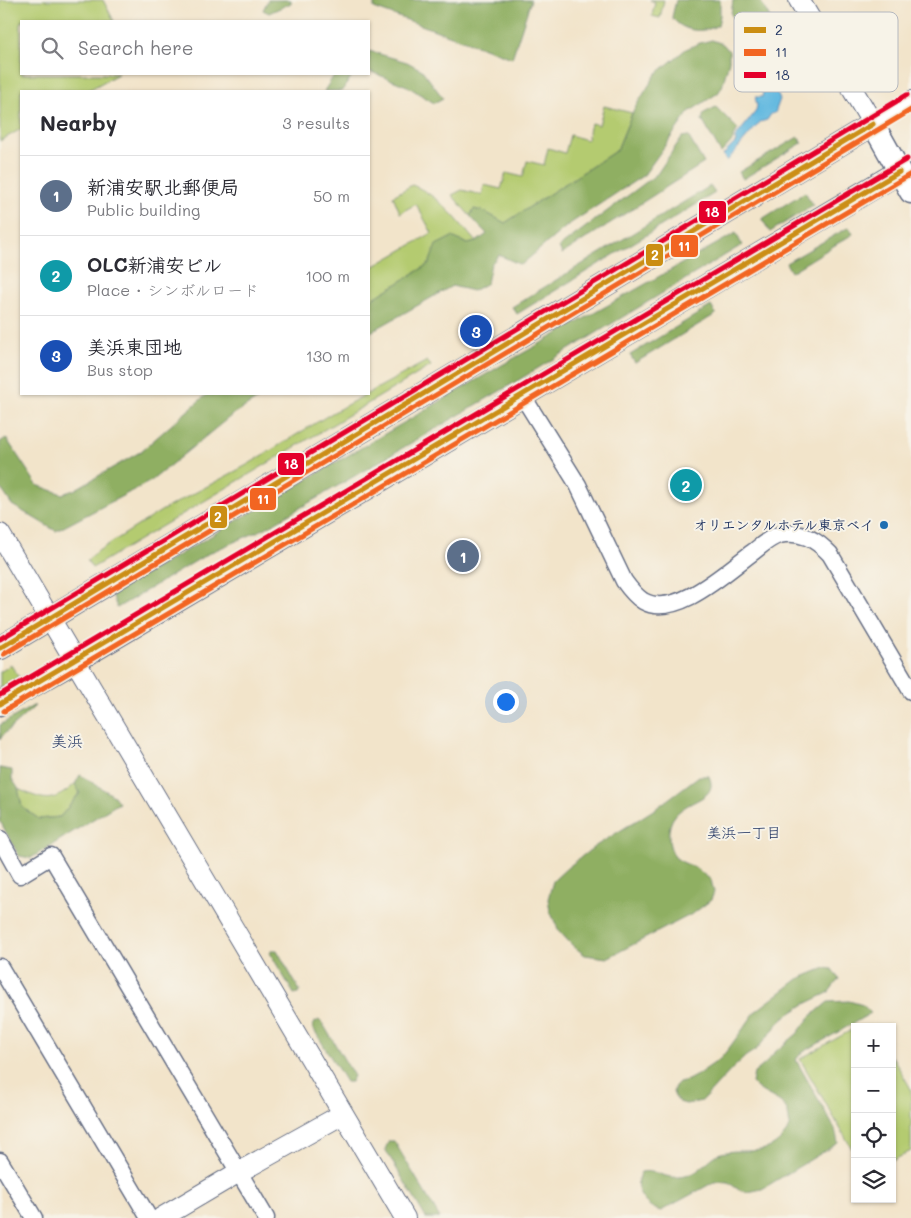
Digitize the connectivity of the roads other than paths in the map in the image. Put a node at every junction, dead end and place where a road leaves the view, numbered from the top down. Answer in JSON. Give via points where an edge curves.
{"nodes":[{"id":1,"x":799,"y":0,"type":"edge"},
{"id":2,"x":806,"y":12,"type":"edge"},
{"id":3,"x":854,"y":92,"type":"edge"},
{"id":4,"x":911,"y":101,"type":"edge"},
{"id":5,"x":873,"y":124,"type":"junction"},
{"id":6,"x":905,"y":169,"type":"edge"},
{"id":7,"x":911,"y":192,"type":"edge"},
{"id":8,"x":522,"y":395,"type":"junction"},
{"id":9,"x":0,"y":534,"type":"edge"},
{"id":10,"x":50,"y":619,"type":"junction"},
{"id":11,"x":0,"y":648,"type":"edge"},
{"id":12,"x":75,"y":661,"type":"junction"},
{"id":13,"x":911,"y":691,"type":"edge"},
{"id":14,"x":0,"y":704,"type":"edge"},
{"id":15,"x":0,"y":839,"type":"edge"},
{"id":16,"x":0,"y":967,"type":"edge"},
{"id":17,"x":343,"y":1114,"type":"junction"},
{"id":18,"x":0,"y":1161,"type":"edge"},
{"id":19,"x":239,"y":1172,"type":"junction"},
{"id":20,"x":34,"y":1218,"type":"edge"},
{"id":21,"x":149,"y":1218,"type":"edge"},
{"id":22,"x":161,"y":1218,"type":"edge"},
{"id":23,"x":266,"y":1218,"type":"edge"},
{"id":24,"x":405,"y":1218,"type":"edge"}],
"edges":[{"from":1,"to":2,"type":"street"},
{"from":3,"to":5,"type":"street"},
{"from":4,"to":5,"type":"street"},
{"from":5,"to":6,"type":"main road"},
{"from":5,"to":10,"type":"main road"},
{"from":6,"to":7,"type":"main road"},
{"from":6,"to":8,"type":"main road"},
{"from":8,"to":12,"type":"main road"},
{"from":8,"to":13,"type":"street","via":[[578,485],[624,581],[643,601],[657,604],[680,602],[777,536],[809,537],[830,554]]},
{"from":9,"to":10,"type":"street"},
{"from":10,"to":11,"type":"main road"},
{"from":10,"to":12,"type":"street"},
{"from":12,"to":14,"type":"main road"},
{"from":12,"to":17,"type":"street"},
{"from":15,"to":19,"type":"street","via":[[20,874],[51,856]]},
{"from":16,"to":21,"type":"street"},
{"from":17,"to":19,"type":"street"},
{"from":17,"to":24,"type":"street"},
{"from":18,"to":20,"type":"street"},
{"from":19,"to":22,"type":"street"},
{"from":19,"to":23,"type":"street"}]}
